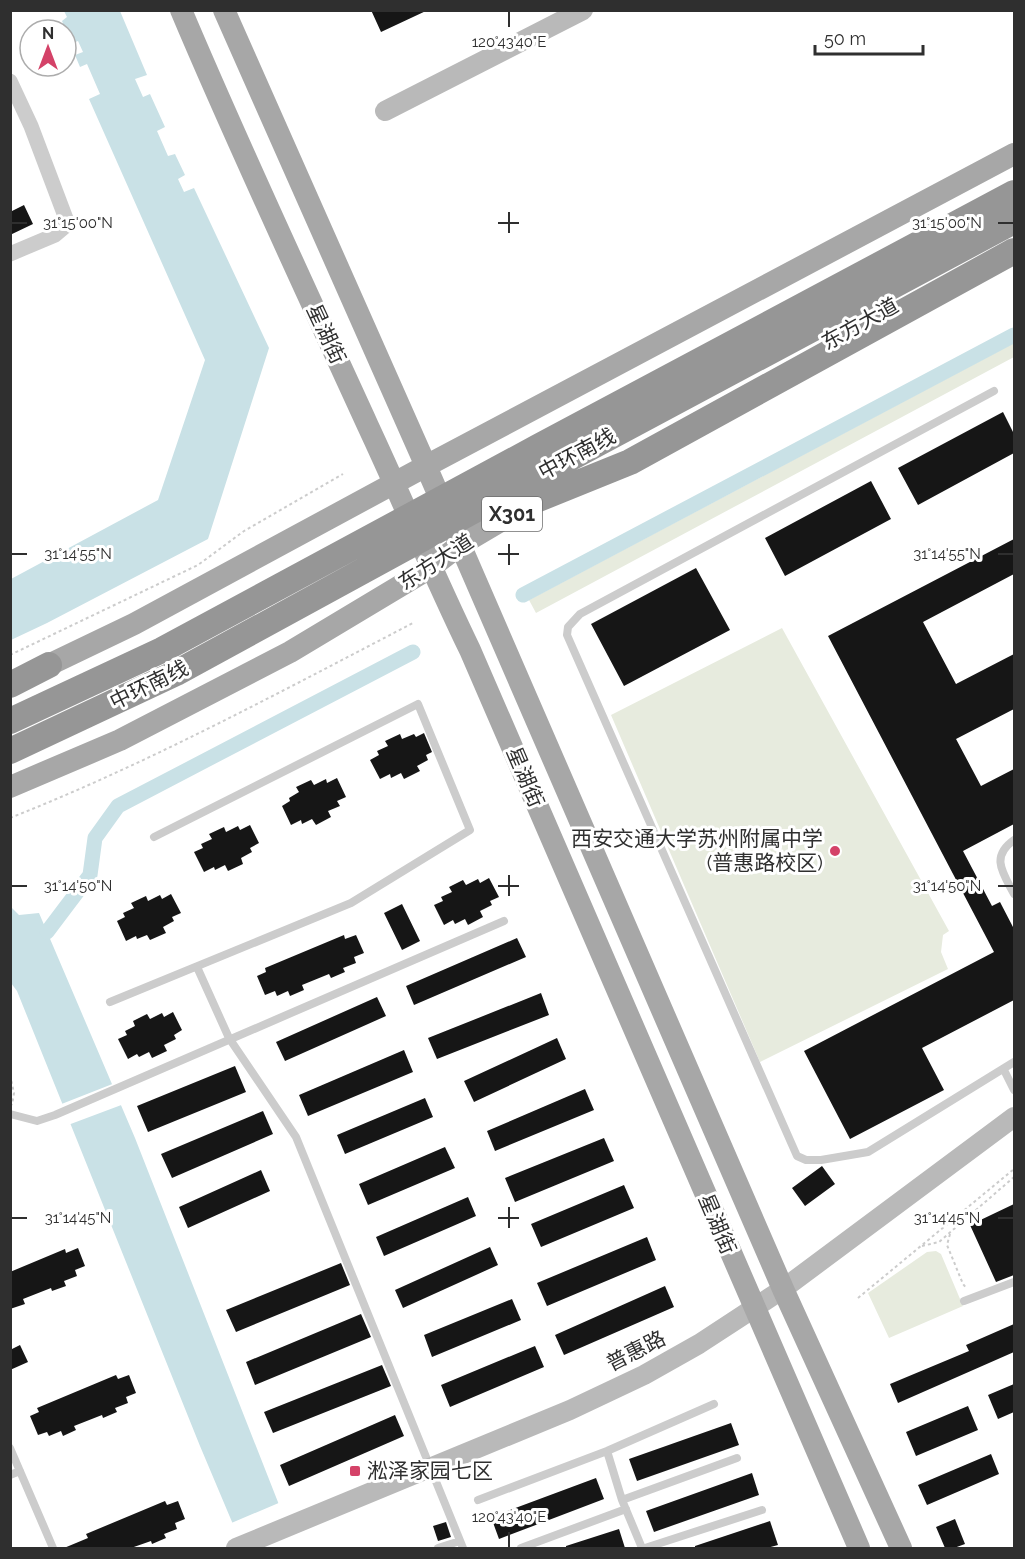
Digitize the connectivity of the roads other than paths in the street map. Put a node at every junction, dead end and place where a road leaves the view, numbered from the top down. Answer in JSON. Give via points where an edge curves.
{"nodes":[{"id":1,"x":181,"y":10,"type":"edge"},
{"id":2,"x":224,"y":10,"type":"edge"},
{"id":3,"x":583,"y":10,"type":"edge"},
{"id":4,"x":10,"y":81,"type":"edge"},
{"id":5,"x":385,"y":111,"type":"dead end"},
{"id":6,"x":1014,"y":154,"type":"edge"},
{"id":7,"x":1014,"y":193,"type":"edge"},
{"id":8,"x":1014,"y":221,"type":"edge"},
{"id":9,"x":1014,"y":239,"type":"edge"},
{"id":10,"x":1014,"y":251,"type":"edge"},
{"id":11,"x":10,"y":254,"type":"edge"},
{"id":12,"x":994,"y":391,"type":"dead end"},
{"id":13,"x":426,"y":466,"type":"junction"},
{"id":14,"x":395,"y":484,"type":"junction"},
{"id":15,"x":531,"y":502,"type":"junction"},
{"id":16,"x":460,"y":545,"type":"junction"},
{"id":17,"x":430,"y":568,"type":"junction"},
{"id":18,"x":49,"y":666,"type":"joint"},
{"id":19,"x":10,"y":684,"type":"edge"},
{"id":20,"x":10,"y":721,"type":"edge"},
{"id":21,"x":10,"y":751,"type":"edge"},
{"id":22,"x":10,"y":787,"type":"edge"},
{"id":23,"x":154,"y":837,"type":"dead end"},
{"id":24,"x":1014,"y":840,"type":"edge"},
{"id":25,"x":1014,"y":894,"type":"edge"},
{"id":26,"x":504,"y":921,"type":"dead end"},
{"id":27,"x":197,"y":967,"type":"junction"},
{"id":28,"x":110,"y":1002,"type":"dead end"},
{"id":29,"x":229,"y":1038,"type":"junction"},
{"id":30,"x":1014,"y":1062,"type":"edge"},
{"id":31,"x":1004,"y":1070,"type":"junction"},
{"id":32,"x":1014,"y":1090,"type":"edge"},
{"id":33,"x":11,"y":1114,"type":"edge"},
{"id":34,"x":1014,"y":1117,"type":"edge"},
{"id":35,"x":1014,"y":1282,"type":"edge"},
{"id":36,"x":783,"y":1289,"type":"junction"},
{"id":37,"x":964,"y":1301,"type":"dead end"},
{"id":38,"x":754,"y":1308,"type":"junction"},
{"id":39,"x":714,"y":1404,"type":"dead end"},
{"id":40,"x":10,"y":1448,"type":"edge"},
{"id":41,"x":607,"y":1451,"type":"junction"},
{"id":42,"x":737,"y":1458,"type":"dead end"},
{"id":43,"x":431,"y":1467,"type":"junction"},
{"id":44,"x":20,"y":1471,"type":"junction"},
{"id":45,"x":10,"y":1475,"type":"edge"},
{"id":46,"x":478,"y":1500,"type":"dead end"},
{"id":47,"x":622,"y":1500,"type":"junction"},
{"id":48,"x":626,"y":1509,"type":"junction"},
{"id":49,"x":762,"y":1510,"type":"dead end"},
{"id":50,"x":461,"y":1545,"type":"edge"},
{"id":51,"x":53,"y":1548,"type":"edge"},
{"id":52,"x":236,"y":1548,"type":"edge"},
{"id":53,"x":438,"y":1548,"type":"edge"},
{"id":54,"x":521,"y":1548,"type":"edge"},
{"id":55,"x":644,"y":1548,"type":"edge"},
{"id":56,"x":859,"y":1548,"type":"edge"},
{"id":57,"x":901,"y":1548,"type":"edge"}],
"edges":[{"from":1,"to":14,"type":"main road","name":"星湖街"},
{"from":2,"to":13,"type":"main road","name":"星湖街"},
{"from":3,"to":5,"type":"main road"},
{"from":4,"to":11,"type":"street","via":[[68,224],[55,236]]},
{"from":6,"to":13,"type":"main road"},
{"from":7,"to":20,"type":"highway","name":"中环南线","via":[[162,650]]},
{"from":8,"to":21,"type":"highway","name":"中环南线","via":[[176,673]]},
{"from":9,"to":15,"type":"main road","name":"东方大道","number":"X301"},
{"from":10,"to":15,"type":"highway","via":[[630,462]]},
{"from":12,"to":31,"type":"lane","via":[[580,614],[568,627],[567,635],[797,1156],[821,1160],[868,1152]]},
{"from":13,"to":14,"type":"main road"},
{"from":13,"to":16,"type":"main road","name":"星湖街"},
{"from":14,"to":17,"type":"main road","name":"星湖街"},
{"from":14,"to":18,"type":"main road"},
{"from":15,"to":16,"type":"main road","name":"东方大道","number":"X301"},
{"from":16,"to":17,"type":"main road","name":"东方大道","number":"X301"},
{"from":16,"to":36,"type":"main road","name":"星湖街"},
{"from":17,"to":22,"type":"main road","name":"东方大道","number":"X301","via":[[290,652],[120,740]]},
{"from":17,"to":38,"type":"main road","name":"星湖街","via":[[475,661]]},
{"from":18,"to":19,"type":"highway"},
{"from":23,"to":27,"type":"lane","via":[[418,704],[470,830],[351,903]]},
{"from":24,"to":25,"type":"lane","via":[[1002,851],[1000,861]]},
{"from":26,"to":29,"type":"lane"},
{"from":27,"to":28,"type":"lane"},
{"from":27,"to":29,"type":"lane"},
{"from":29,"to":33,"type":"lane","via":[[55,1115],[37,1121]]},
{"from":29,"to":43,"type":"lane","via":[[296,1137]]},
{"from":30,"to":31,"type":"lane"},
{"from":31,"to":32,"type":"lane"},
{"from":34,"to":36,"type":"main road","name":"普惠路"},
{"from":35,"to":37,"type":"lane"},
{"from":36,"to":38,"type":"main road","name":"普惠路"},
{"from":36,"to":57,"type":"main road","name":"星湖街"},
{"from":38,"to":43,"type":"main road","name":"普惠路","via":[[644,1375]]},
{"from":38,"to":56,"type":"main road","name":"星湖街"},
{"from":39,"to":41,"type":"lane"},
{"from":40,"to":44,"type":"lane"},
{"from":41,"to":46,"type":"lane"},
{"from":41,"to":47,"type":"lane"},
{"from":42,"to":47,"type":"lane"},
{"from":43,"to":50,"type":"lane"},
{"from":43,"to":52,"type":"main road","name":"普惠路"},
{"from":44,"to":45,"type":"lane"},
{"from":44,"to":51,"type":"lane"},
{"from":47,"to":48,"type":"lane"},
{"from":48,"to":54,"type":"lane"},
{"from":48,"to":55,"type":"lane"},
{"from":49,"to":55,"type":"lane"},
{"from":50,"to":53,"type":"lane"}]}
